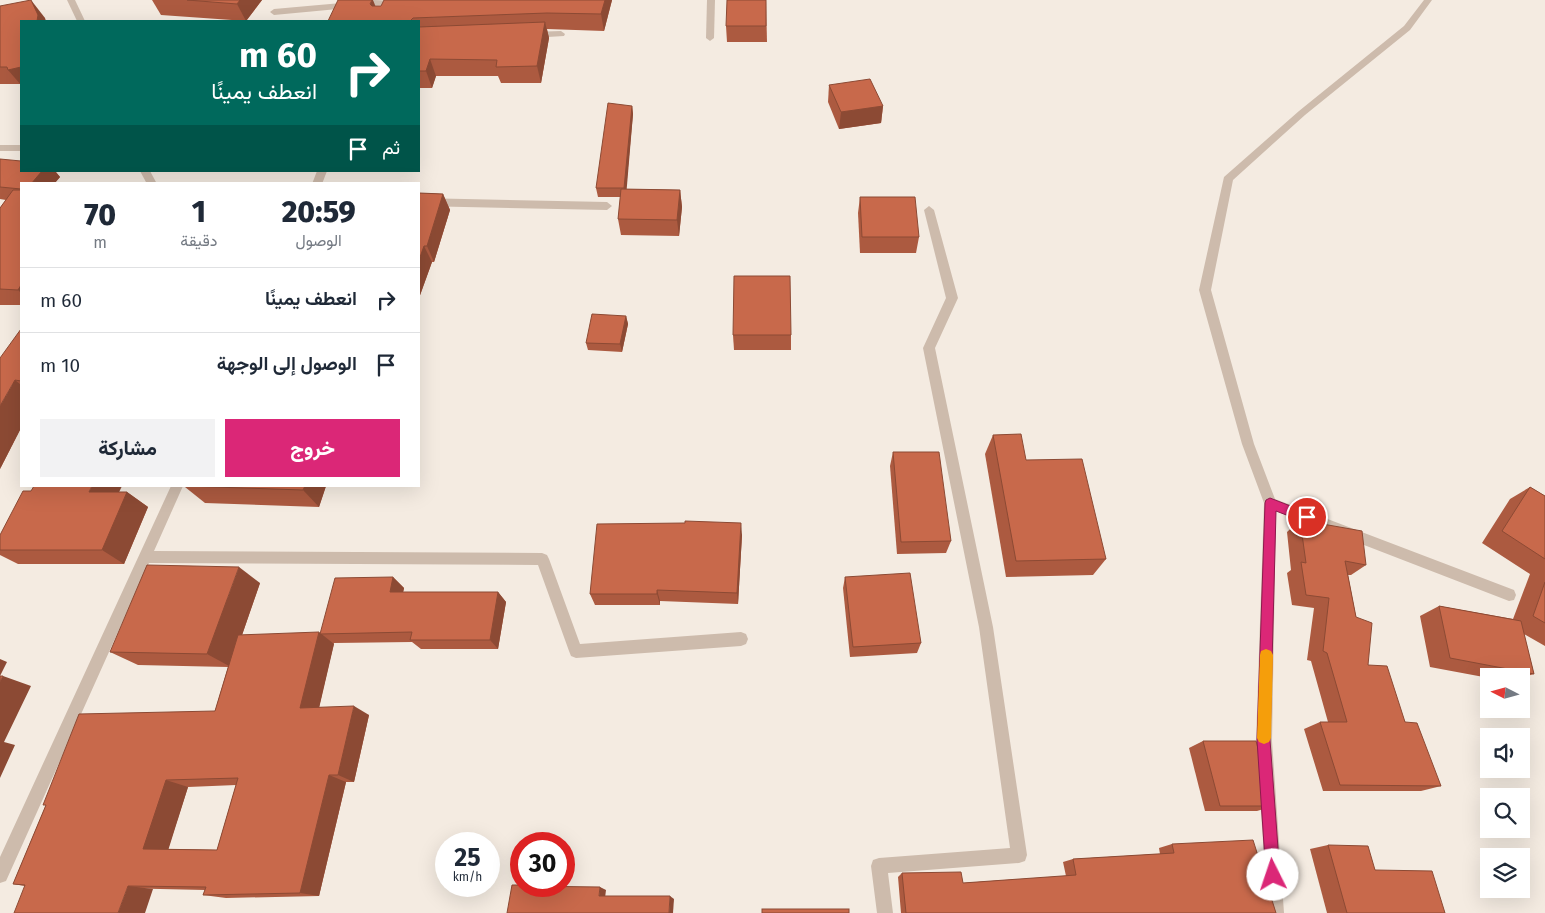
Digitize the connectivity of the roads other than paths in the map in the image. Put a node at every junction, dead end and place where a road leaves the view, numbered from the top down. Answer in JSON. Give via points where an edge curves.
{"nodes":[{"id":1,"x":71,"y":0,"type":"edge"},
{"id":2,"x":710,"y":0,"type":"edge"},
{"id":3,"x":1428,"y":0,"type":"edge"},
{"id":4,"x":390,"y":3,"type":"edge"},
{"id":5,"x":274,"y":12,"type":"dead end"},
{"id":6,"x":81,"y":20,"type":"edge"},
{"id":7,"x":560,"y":34,"type":"dead end"},
{"id":8,"x":523,"y":36,"type":"edge"},
{"id":9,"x":710,"y":38,"type":"dead end"},
{"id":10,"x":0,"y":148,"type":"edge"},
{"id":11,"x":20,"y":148,"type":"edge"},
{"id":12,"x":420,"y":202,"type":"edge"},
{"id":13,"x":607,"y":206,"type":"dead end"},
{"id":14,"x":929,"y":210,"type":"dead end"},
{"id":15,"x":177,"y":487,"type":"edge"},
{"id":16,"x":1270,"y":503,"type":"junction"},
{"id":17,"x":144,"y":557,"type":"junction"},
{"id":18,"x":1509,"y":595,"type":"dead end"},
{"id":19,"x":741,"y":640,"type":"dead end"},
{"id":20,"x":0,"y":875,"type":"edge"},
{"id":21,"x":885,"y":913,"type":"edge"},
{"id":22,"x":1276,"y":913,"type":"edge"}],
"edges":[{"from":1,"to":6,"type":"street"},
{"from":2,"to":9,"type":"street"},
{"from":3,"to":16,"type":"street","via":[[1406,28],[1302,112],[1228,179],[1205,290],[1248,444]]},
{"from":4,"to":5,"type":"street"},
{"from":7,"to":8,"type":"street"},
{"from":10,"to":11,"type":"street"},
{"from":12,"to":13,"type":"street"},
{"from":14,"to":21,"type":"street","via":[[952,298],[929,348],[986,627],[1019,855],[879,866]]},
{"from":15,"to":17,"type":"street"},
{"from":16,"to":18,"type":"street"},
{"from":16,"to":22,"type":"street","via":[[1264,740]]},
{"from":17,"to":19,"type":"street","via":[[542,559],[576,651]]},
{"from":17,"to":20,"type":"street"}]}
